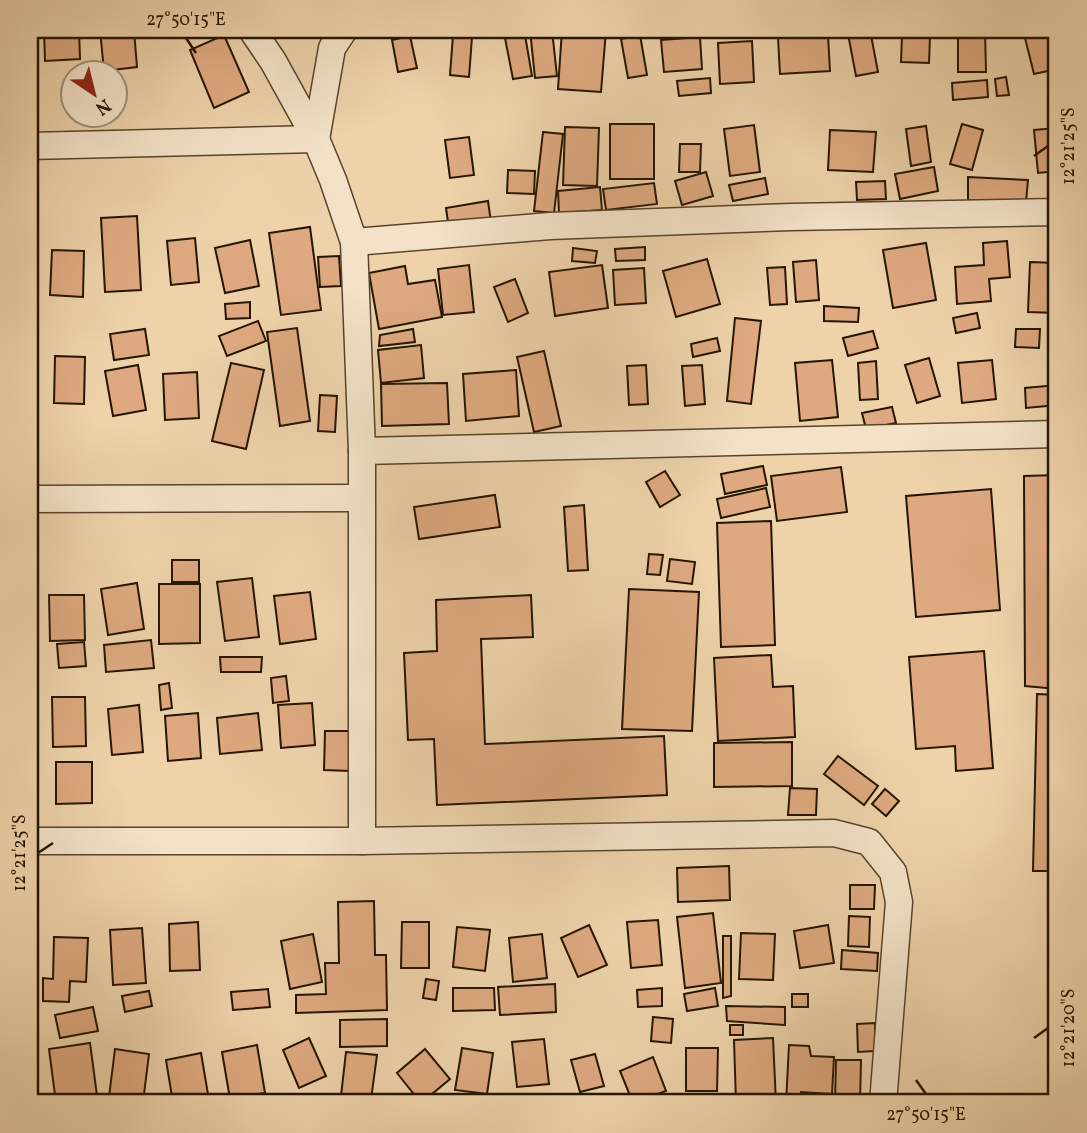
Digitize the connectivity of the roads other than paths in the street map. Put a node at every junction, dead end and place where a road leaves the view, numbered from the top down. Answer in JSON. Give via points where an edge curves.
{"nodes":[{"id":1,"x":253,"y":30,"type":"edge"},
{"id":2,"x":344,"y":30,"type":"edge"},
{"id":3,"x":316,"y":139,"type":"junction"},
{"id":4,"x":30,"y":146,"type":"edge"},
{"id":5,"x":1057,"y":212,"type":"edge"},
{"id":6,"x":354,"y":242,"type":"junction"},
{"id":7,"x":1057,"y":434,"type":"edge"},
{"id":8,"x":362,"y":451,"type":"junction"},
{"id":9,"x":360,"y":498,"type":"junction"},
{"id":10,"x":30,"y":499,"type":"edge"},
{"id":11,"x":30,"y":841,"type":"edge"},
{"id":12,"x":362,"y":841,"type":"junction"},
{"id":13,"x":883,"y":1103,"type":"edge"}],
"edges":[{"from":1,"to":3,"type":"street"},
{"from":2,"to":3,"type":"street","via":[[332,48]]},
{"from":3,"to":4,"type":"street"},
{"from":3,"to":6,"type":"street"},
{"from":5,"to":6,"type":"street","via":[[550,226]]},
{"from":6,"to":8,"type":"street"},
{"from":7,"to":8,"type":"street"},
{"from":8,"to":9,"type":"street"},
{"from":9,"to":10,"type":"street"},
{"from":9,"to":12,"type":"street"},
{"from":11,"to":12,"type":"street"},
{"from":12,"to":13,"type":"street","via":[[834,833],[869,842],[893,872],[899,902]]}]}
